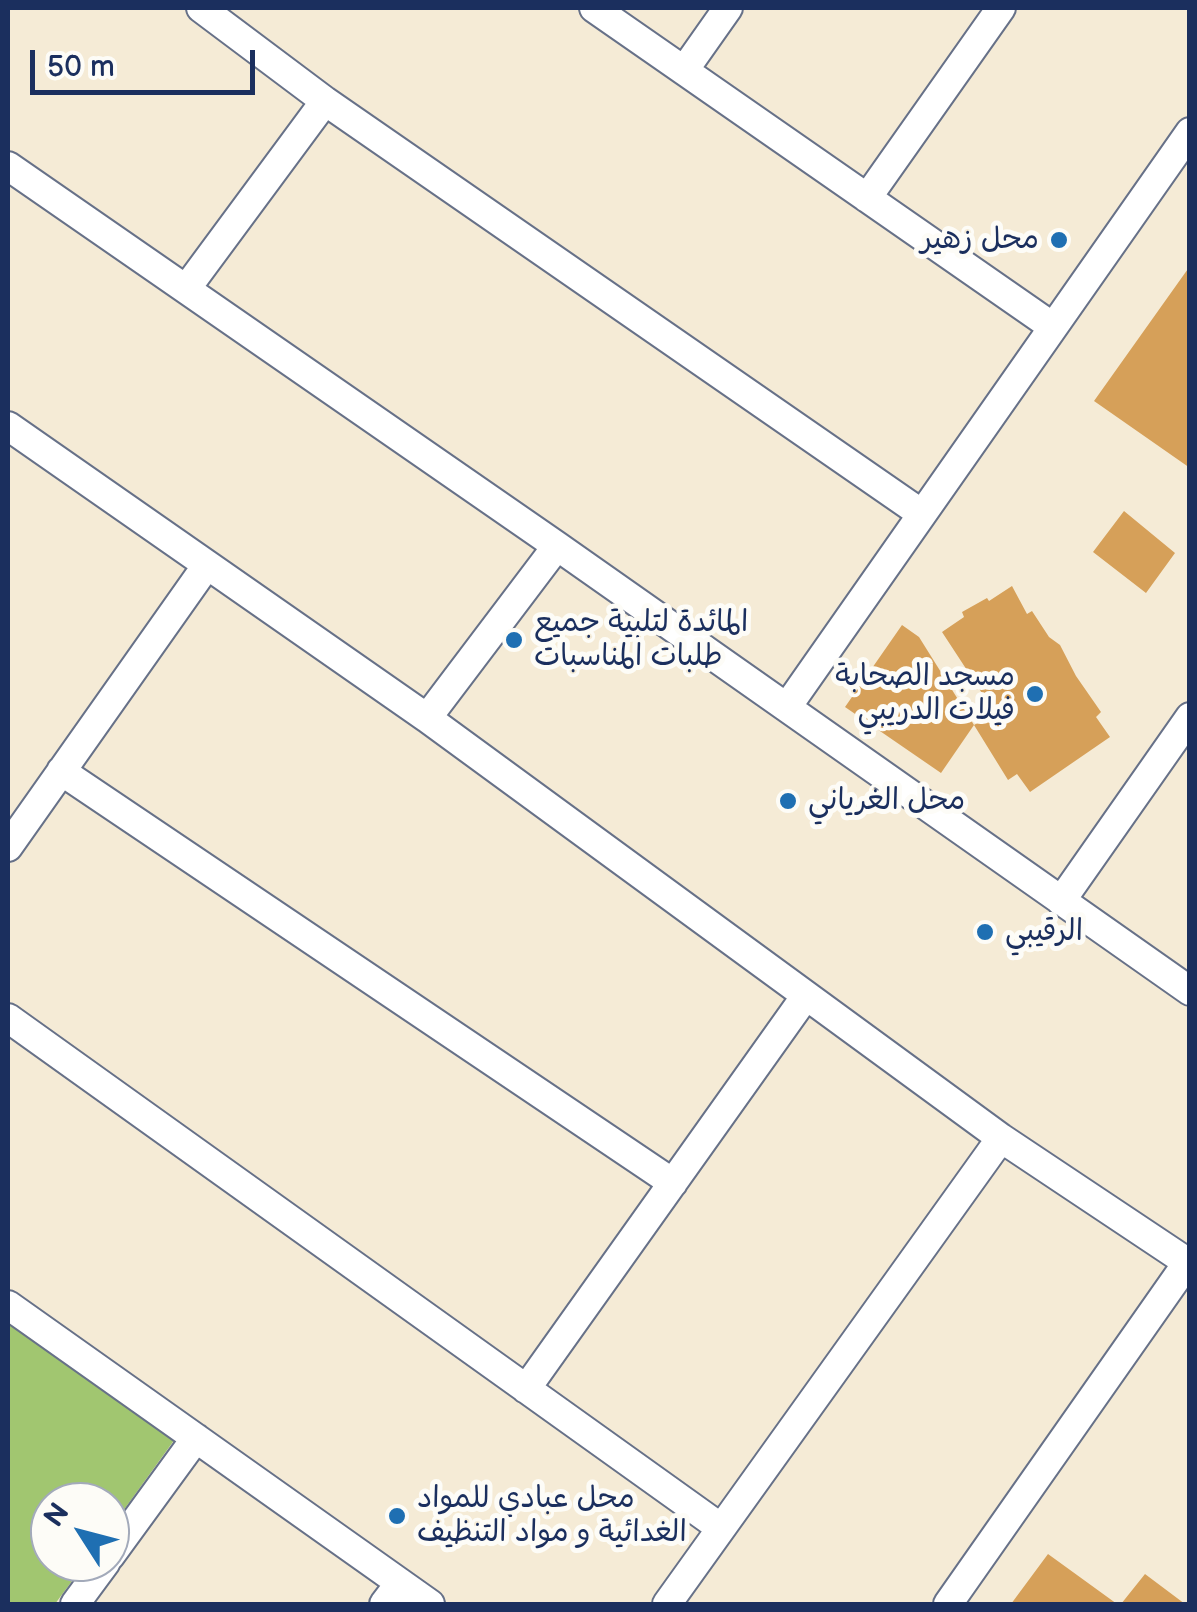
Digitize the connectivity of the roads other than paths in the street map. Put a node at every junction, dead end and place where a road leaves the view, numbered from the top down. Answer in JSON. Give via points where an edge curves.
{"nodes":[{"id":1,"x":202,"y":8,"type":"edge"},
{"id":2,"x":594,"y":8,"type":"edge"},
{"id":3,"x":728,"y":8,"type":"edge"},
{"id":4,"x":1001,"y":8,"type":"edge"},
{"id":5,"x":684,"y":70,"type":"junction"},
{"id":6,"x":325,"y":102,"type":"junction"},
{"id":7,"x":1190,"y":132,"type":"edge"},
{"id":8,"x":8,"y":166,"type":"edge"},
{"id":9,"x":868,"y":198,"type":"junction"},
{"id":10,"x":186,"y":289,"type":"junction"},
{"id":11,"x":1052,"y":328,"type":"junction"},
{"id":12,"x":10,"y":433,"type":"edge"},
{"id":13,"x":922,"y":514,"type":"junction"},
{"id":14,"x":557,"y":546,"type":"junction"},
{"id":15,"x":207,"y":565,"type":"junction"},
{"id":16,"x":787,"y":707,"type":"junction"},
{"id":17,"x":427,"y":718,"type":"junction"},
{"id":18,"x":1190,"y":718,"type":"edge"},
{"id":19,"x":61,"y":771,"type":"junction"},
{"id":20,"x":8,"y":847,"type":"edge"},
{"id":21,"x":1061,"y":900,"type":"junction"},
{"id":22,"x":1190,"y":991,"type":"edge"},
{"id":23,"x":805,"y":997,"type":"junction"},
{"id":24,"x":8,"y":1018,"type":"edge"},
{"id":25,"x":1001,"y":1138,"type":"junction"},
{"id":26,"x":672,"y":1183,"type":"junction"},
{"id":27,"x":1188,"y":1261,"type":"edge"},
{"id":28,"x":8,"y":1304,"type":"edge"},
{"id":29,"x":526,"y":1389,"type":"junction"},
{"id":30,"x":196,"y":1438,"type":"junction"},
{"id":31,"x":721,"y":1528,"type":"junction"},
{"id":32,"x":130,"y":1529,"type":"edge"},
{"id":33,"x":91,"y":1582,"type":"edge"},
{"id":34,"x":392,"y":1594,"type":"edge"},
{"id":35,"x":75,"y":1604,"type":"edge"},
{"id":36,"x":430,"y":1604,"type":"edge"},
{"id":37,"x":667,"y":1604,"type":"edge"},
{"id":38,"x":948,"y":1604,"type":"edge"}],
"edges":[{"from":1,"to":6,"type":"street"},
{"from":2,"to":5,"type":"street"},
{"from":3,"to":5,"type":"street"},
{"from":4,"to":9,"type":"street"},
{"from":5,"to":9,"type":"street"},
{"from":6,"to":10,"type":"street"},
{"from":6,"to":13,"type":"street"},
{"from":7,"to":11,"type":"street"},
{"from":8,"to":10,"type":"street"},
{"from":9,"to":11,"type":"street"},
{"from":10,"to":14,"type":"street"},
{"from":11,"to":13,"type":"street"},
{"from":12,"to":15,"type":"street"},
{"from":13,"to":16,"type":"street"},
{"from":14,"to":16,"type":"street"},
{"from":14,"to":17,"type":"street"},
{"from":15,"to":17,"type":"street"},
{"from":15,"to":19,"type":"street"},
{"from":16,"to":21,"type":"street"},
{"from":17,"to":23,"type":"street"},
{"from":18,"to":21,"type":"street"},
{"from":19,"to":20,"type":"street"},
{"from":19,"to":26,"type":"street"},
{"from":21,"to":22,"type":"street"},
{"from":23,"to":25,"type":"street"},
{"from":23,"to":26,"type":"street"},
{"from":24,"to":29,"type":"street"},
{"from":25,"to":27,"type":"street"},
{"from":25,"to":31,"type":"street"},
{"from":26,"to":29,"type":"street"},
{"from":27,"to":38,"type":"street"},
{"from":28,"to":30,"type":"street"},
{"from":29,"to":31,"type":"street"},
{"from":30,"to":32,"type":"street"},
{"from":30,"to":34,"type":"street"},
{"from":31,"to":37,"type":"street"},
{"from":33,"to":35,"type":"street"},
{"from":34,"to":36,"type":"street"}]}
